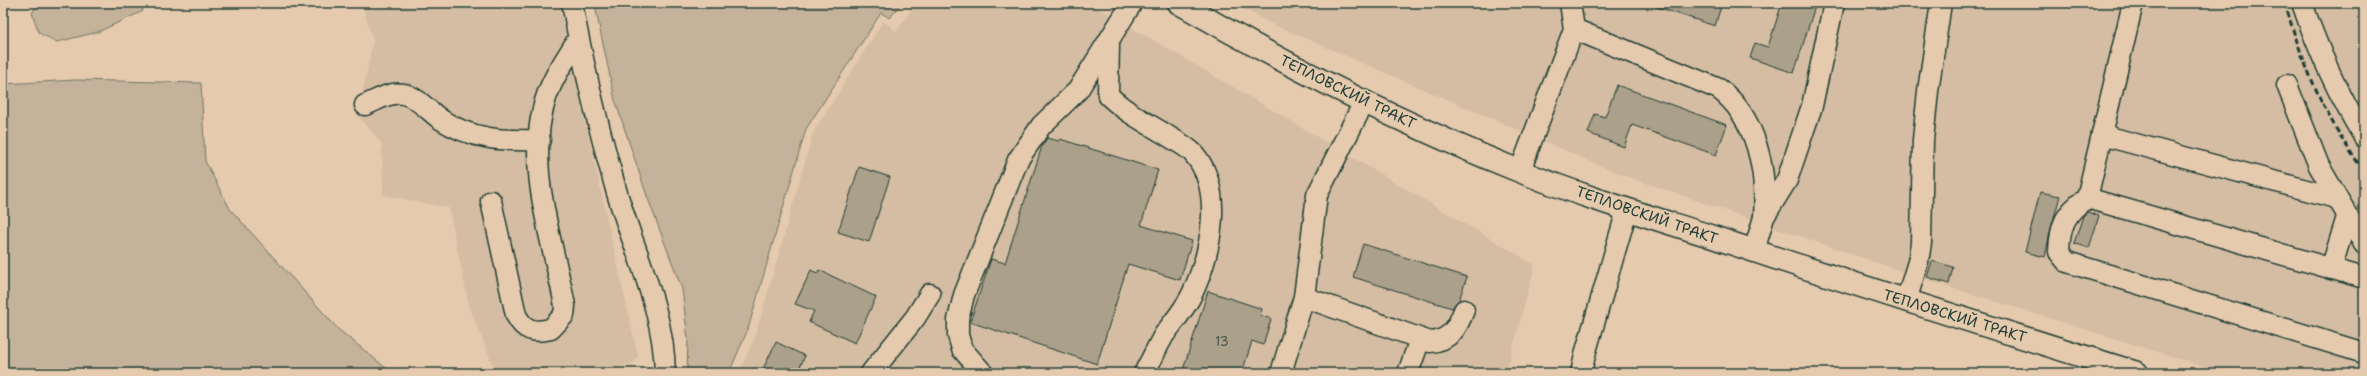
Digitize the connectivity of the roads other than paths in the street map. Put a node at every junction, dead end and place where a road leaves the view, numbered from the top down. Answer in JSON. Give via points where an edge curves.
{"nodes":[{"id":1,"x":572,"y":3,"type":"edge"},
{"id":2,"x":1132,"y":3,"type":"edge"},
{"id":3,"x":1570,"y":3,"type":"edge"},
{"id":4,"x":1834,"y":3,"type":"edge"},
{"id":5,"x":1941,"y":3,"type":"edge"},
{"id":6,"x":2133,"y":3,"type":"edge"},
{"id":7,"x":2302,"y":3,"type":"edge"},
{"id":8,"x":1192,"y":6,"type":"edge"},
{"id":9,"x":1574,"y":29,"type":"junction"},
{"id":10,"x":578,"y":39,"type":"junction"},
{"id":11,"x":1110,"y":41,"type":"junction"},
{"id":12,"x":2287,"y":85,"type":"dead end"},
{"id":13,"x":1364,"y":102,"type":"junction"},
{"id":14,"x":365,"y":106,"type":"dead end"},
{"id":15,"x":2102,"y":135,"type":"junction"},
{"id":16,"x":2364,"y":137,"type":"edge"},
{"id":17,"x":540,"y":140,"type":"junction"},
{"id":18,"x":1520,"y":171,"type":"junction"},
{"id":19,"x":2087,"y":198,"type":"junction"},
{"id":20,"x":2336,"y":198,"type":"junction"},
{"id":21,"x":491,"y":201,"type":"dead end"},
{"id":22,"x":1627,"y":210,"type":"junction"},
{"id":23,"x":1764,"y":217,"type":"junction"},
{"id":24,"x":2347,"y":217,"type":"junction"},
{"id":25,"x":2364,"y":244,"type":"edge"},
{"id":26,"x":1754,"y":251,"type":"junction"},
{"id":27,"x":2331,"y":269,"type":"junction"},
{"id":28,"x":2364,"y":278,"type":"edge"},
{"id":29,"x":930,"y":294,"type":"dead end"},
{"id":30,"x":1304,"y":297,"type":"junction"},
{"id":31,"x":1906,"y":301,"type":"junction"},
{"id":32,"x":1464,"y":310,"type":"dead end"},
{"id":33,"x":1420,"y":339,"type":"junction"},
{"id":34,"x":2364,"y":353,"type":"edge"},
{"id":35,"x":982,"y":372,"type":"edge"},
{"id":36,"x":1284,"y":372,"type":"edge"},
{"id":37,"x":665,"y":373,"type":"edge"},
{"id":38,"x":870,"y":373,"type":"edge"},
{"id":39,"x":1144,"y":373,"type":"edge"},
{"id":40,"x":1408,"y":373,"type":"edge"},
{"id":41,"x":1582,"y":373,"type":"edge"},
{"id":42,"x":2137,"y":373,"type":"edge"}],
"edges":[{"from":1,"to":10,"type":"lane"},
{"from":2,"to":11,"type":"lane"},
{"from":3,"to":9,"type":"lane"},
{"from":4,"to":23,"type":"lane","via":[[1812,106],[1787,180]]},
{"from":5,"to":31,"type":"lane","via":[[1923,140],[1921,244]]},
{"from":6,"to":15,"type":"lane"},
{"from":7,"to":16,"type":"lane","via":[[2328,72]]},
{"from":8,"to":13,"type":"main road","name":"ТЕПЛОВСКИЙ ТРАКТ"},
{"from":9,"to":18,"type":"lane"},
{"from":9,"to":23,"type":"lane","via":[[1719,89],[1732,99],[1751,130],[1758,151],[1766,194]]},
{"from":10,"to":17,"type":"lane","via":[[555,76],[545,101]]},
{"from":10,"to":37,"type":"lane","via":[[615,187],[659,320],[665,353]]},
{"from":11,"to":35,"type":"lane","via":[[1078,90],[1041,126],[1018,160],[964,295],[958,320],[958,335],[962,349]]},
{"from":11,"to":39,"type":"lane","via":[[1108,95],[1119,106],[1192,153],[1203,167],[1211,188],[1213,211],[1210,236],[1199,275],[1190,298],[1163,337]]},
{"from":12,"to":20,"type":"lane","via":[[2303,130]]},
{"from":13,"to":18,"type":"main road","name":"ТЕПЛОВСКИЙ ТРАКТ"},
{"from":13,"to":30,"type":"lane","via":[[1317,195]]},
{"from":14,"to":17,"type":"lane","via":[[392,94],[402,93],[441,119],[472,135],[489,140]]},
{"from":15,"to":19,"type":"lane"},
{"from":15,"to":20,"type":"lane"},
{"from":17,"to":21,"type":"lane","via":[[540,187],[565,306],[564,315],[551,330],[529,331],[516,315]]},
{"from":18,"to":22,"type":"main road","name":"ТЕПЛОВСКИЙ ТРАКТ"},
{"from":19,"to":27,"type":"lane"},
{"from":19,"to":34,"type":"lane","via":[[2072,208],[2066,217],[2059,252],[2067,262]]},
{"from":20,"to":24,"type":"lane"},
{"from":22,"to":26,"type":"main road","name":"ТЕПЛОВСКИЙ ТРАКТ"},
{"from":22,"to":41,"type":"lane"},
{"from":23,"to":26,"type":"lane"},
{"from":24,"to":25,"type":"lane"},
{"from":24,"to":27,"type":"lane"},
{"from":26,"to":31,"type":"main road","name":"ТЕПЛОВСКИЙ ТРАКТ"},
{"from":27,"to":28,"type":"lane"},
{"from":29,"to":38,"type":"lane","via":[[915,318]]},
{"from":30,"to":33,"type":"lane"},
{"from":30,"to":36,"type":"lane"},
{"from":31,"to":42,"type":"main road","name":"ТЕПЛОВСКИЙ ТРАКТ"},
{"from":32,"to":33,"type":"lane","via":[[1449,335],[1435,341]]},
{"from":33,"to":40,"type":"lane"}]}
